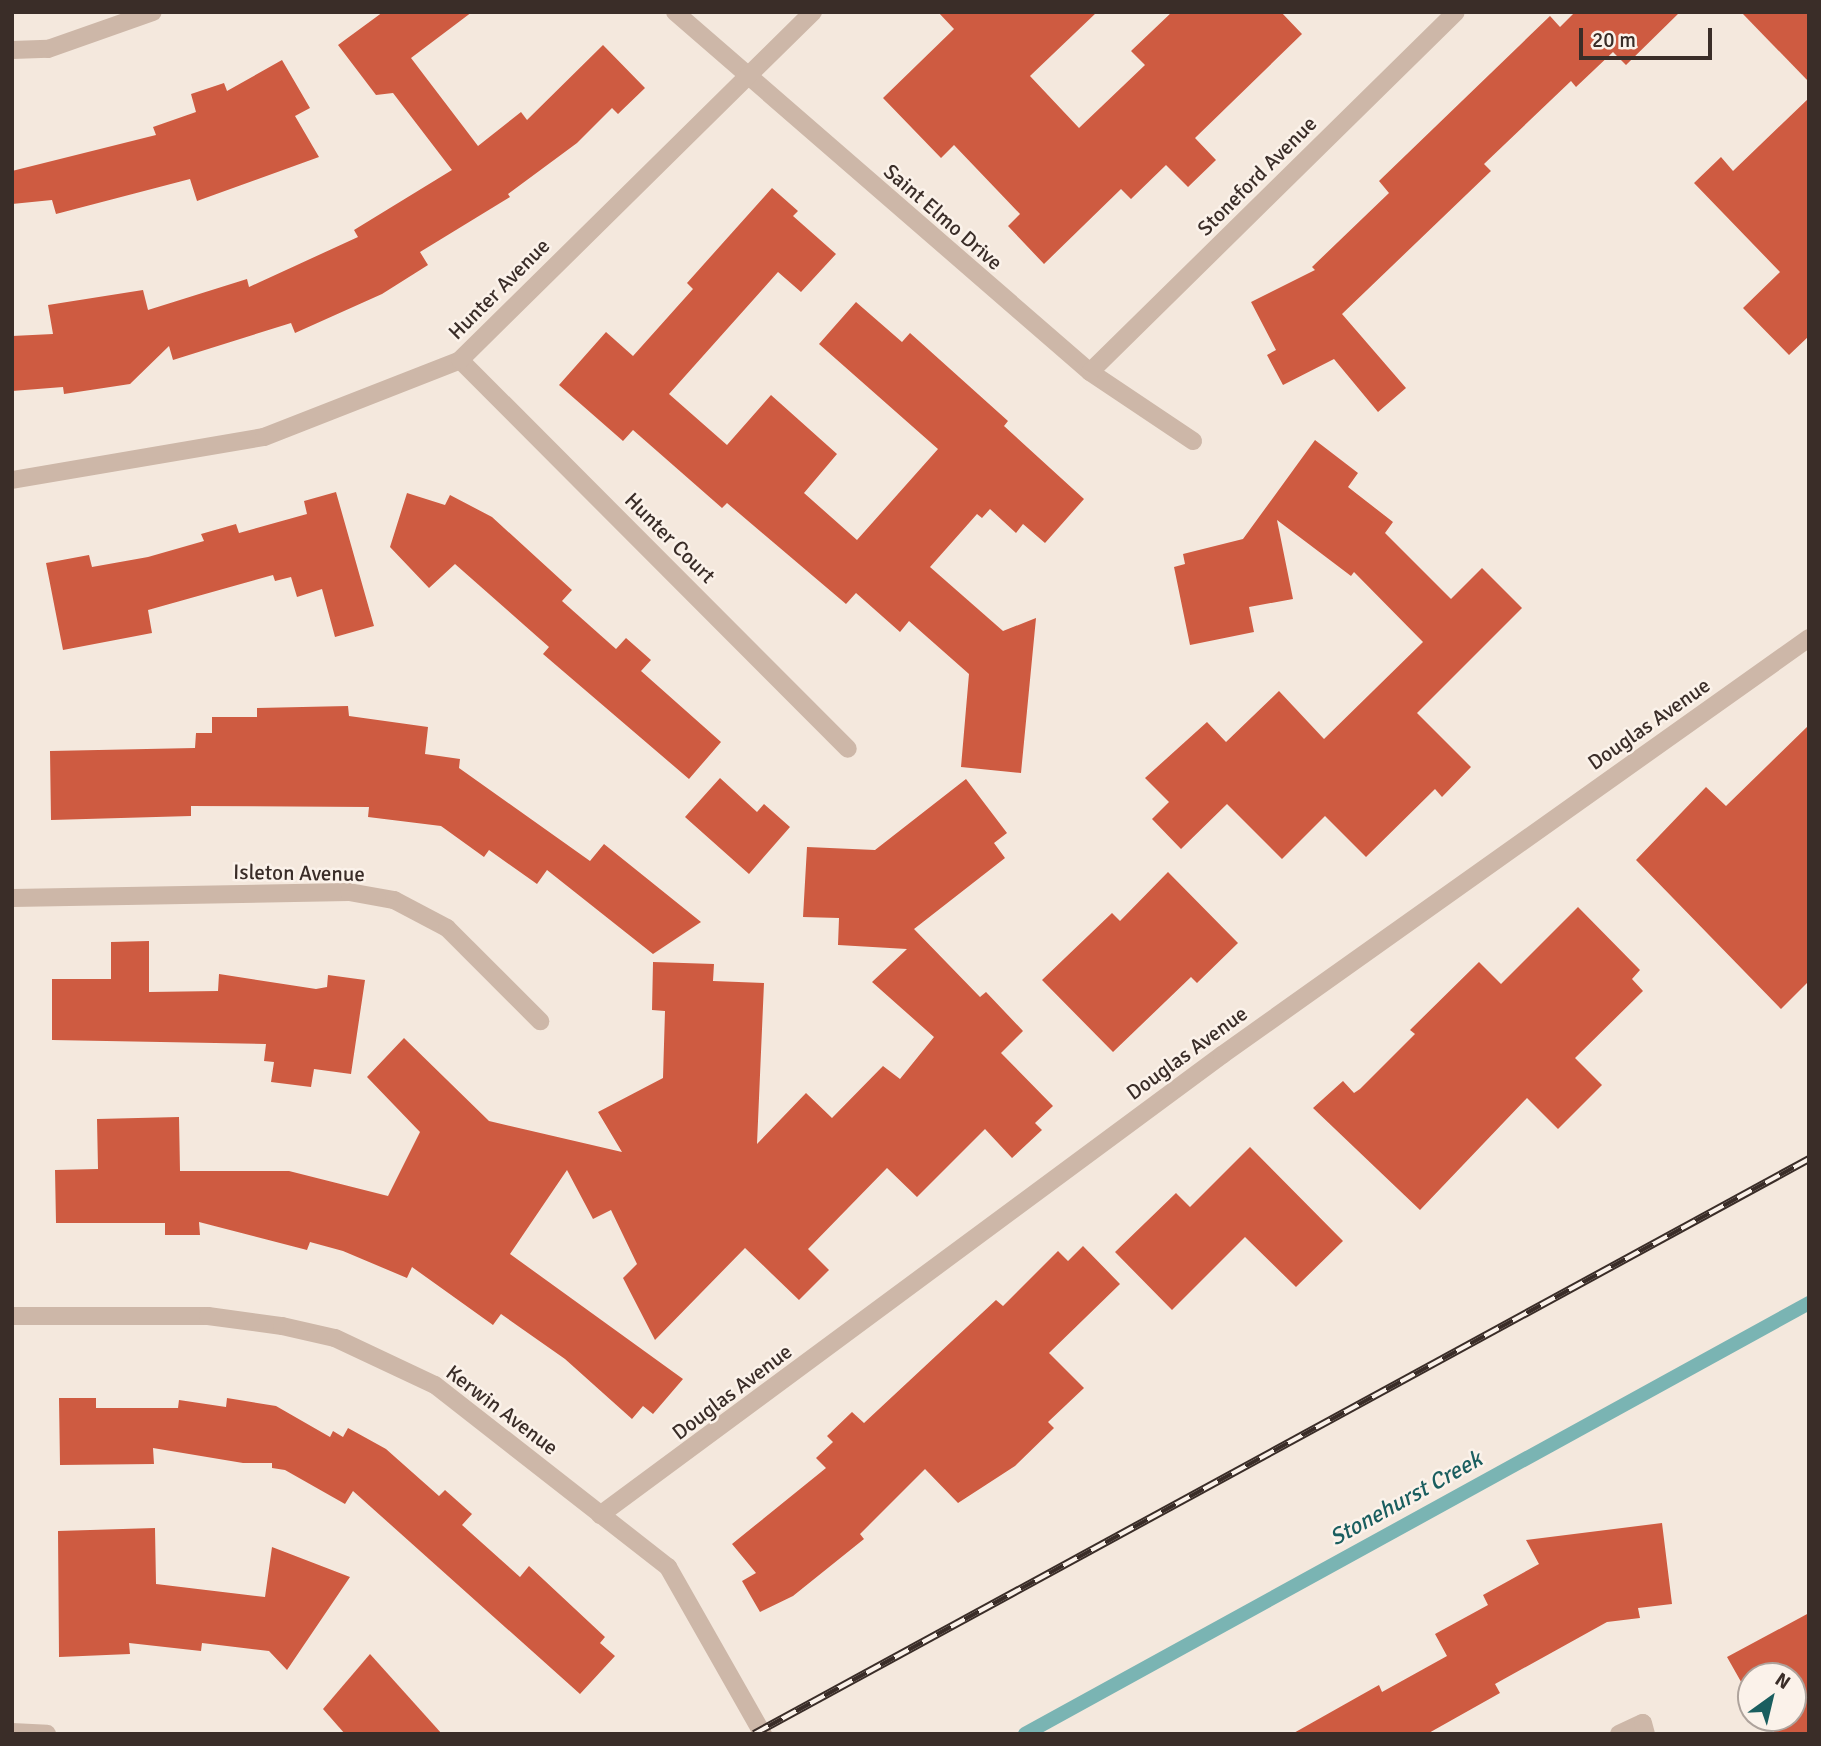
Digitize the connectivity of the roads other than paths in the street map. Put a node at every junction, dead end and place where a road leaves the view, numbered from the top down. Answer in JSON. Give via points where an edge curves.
{"nodes":[{"id":1,"x":153,"y":12,"type":"edge"},
{"id":2,"x":675,"y":12,"type":"edge"},
{"id":3,"x":813,"y":12,"type":"edge"},
{"id":4,"x":1456,"y":12,"type":"edge"},
{"id":5,"x":12,"y":50,"type":"edge"},
{"id":6,"x":746,"y":78,"type":"junction"},
{"id":7,"x":460,"y":360,"type":"junction"},
{"id":8,"x":1090,"y":372,"type":"junction"},
{"id":9,"x":1193,"y":441,"type":"dead end"},
{"id":10,"x":12,"y":480,"type":"edge"},
{"id":11,"x":1809,"y":638,"type":"edge"},
{"id":12,"x":848,"y":749,"type":"dead end"},
{"id":13,"x":12,"y":898,"type":"edge"},
{"id":14,"x":540,"y":1021,"type":"dead end"},
{"id":15,"x":12,"y":1317,"type":"edge"},
{"id":16,"x":600,"y":1515,"type":"junction"},
{"id":17,"x":1645,"y":1728,"type":"edge"},
{"id":18,"x":12,"y":1732,"type":"edge"},
{"id":19,"x":47,"y":1734,"type":"edge"},
{"id":20,"x":763,"y":1734,"type":"edge"},
{"id":21,"x":1619,"y":1734,"type":"edge"}],
"edges":[{"from":1,"to":5,"type":"street","via":[[48,49]]},
{"from":2,"to":6,"type":"street","name":"Saint Elmo Drive"},
{"from":3,"to":6,"type":"street","name":"Hunter Avenue"},
{"from":4,"to":8,"type":"street","name":"Stoneford Avenue"},
{"from":6,"to":7,"type":"street","name":"Hunter Avenue"},
{"from":6,"to":8,"type":"street","name":"Saint Elmo Drive"},
{"from":7,"to":10,"type":"street","name":"Hunter Avenue","via":[[264,437]]},
{"from":7,"to":12,"type":"street","name":"Hunter Court"},
{"from":8,"to":9,"type":"street","name":"Saint Elmo Drive"},
{"from":11,"to":16,"type":"street","name":"Douglas Avenue","via":[[1222,1055]]},
{"from":13,"to":14,"type":"street","name":"Isleton Avenue","via":[[349,892],[394,900],[447,928]]},
{"from":15,"to":16,"type":"street","name":"Kerwin Avenue","via":[[208,1317],[335,1338],[435,1385]]},
{"from":16,"to":20,"type":"street","name":"Kerwin Avenue","via":[[668,1567]]},
{"from":17,"to":21,"type":"street"},
{"from":18,"to":19,"type":"street"}]}
